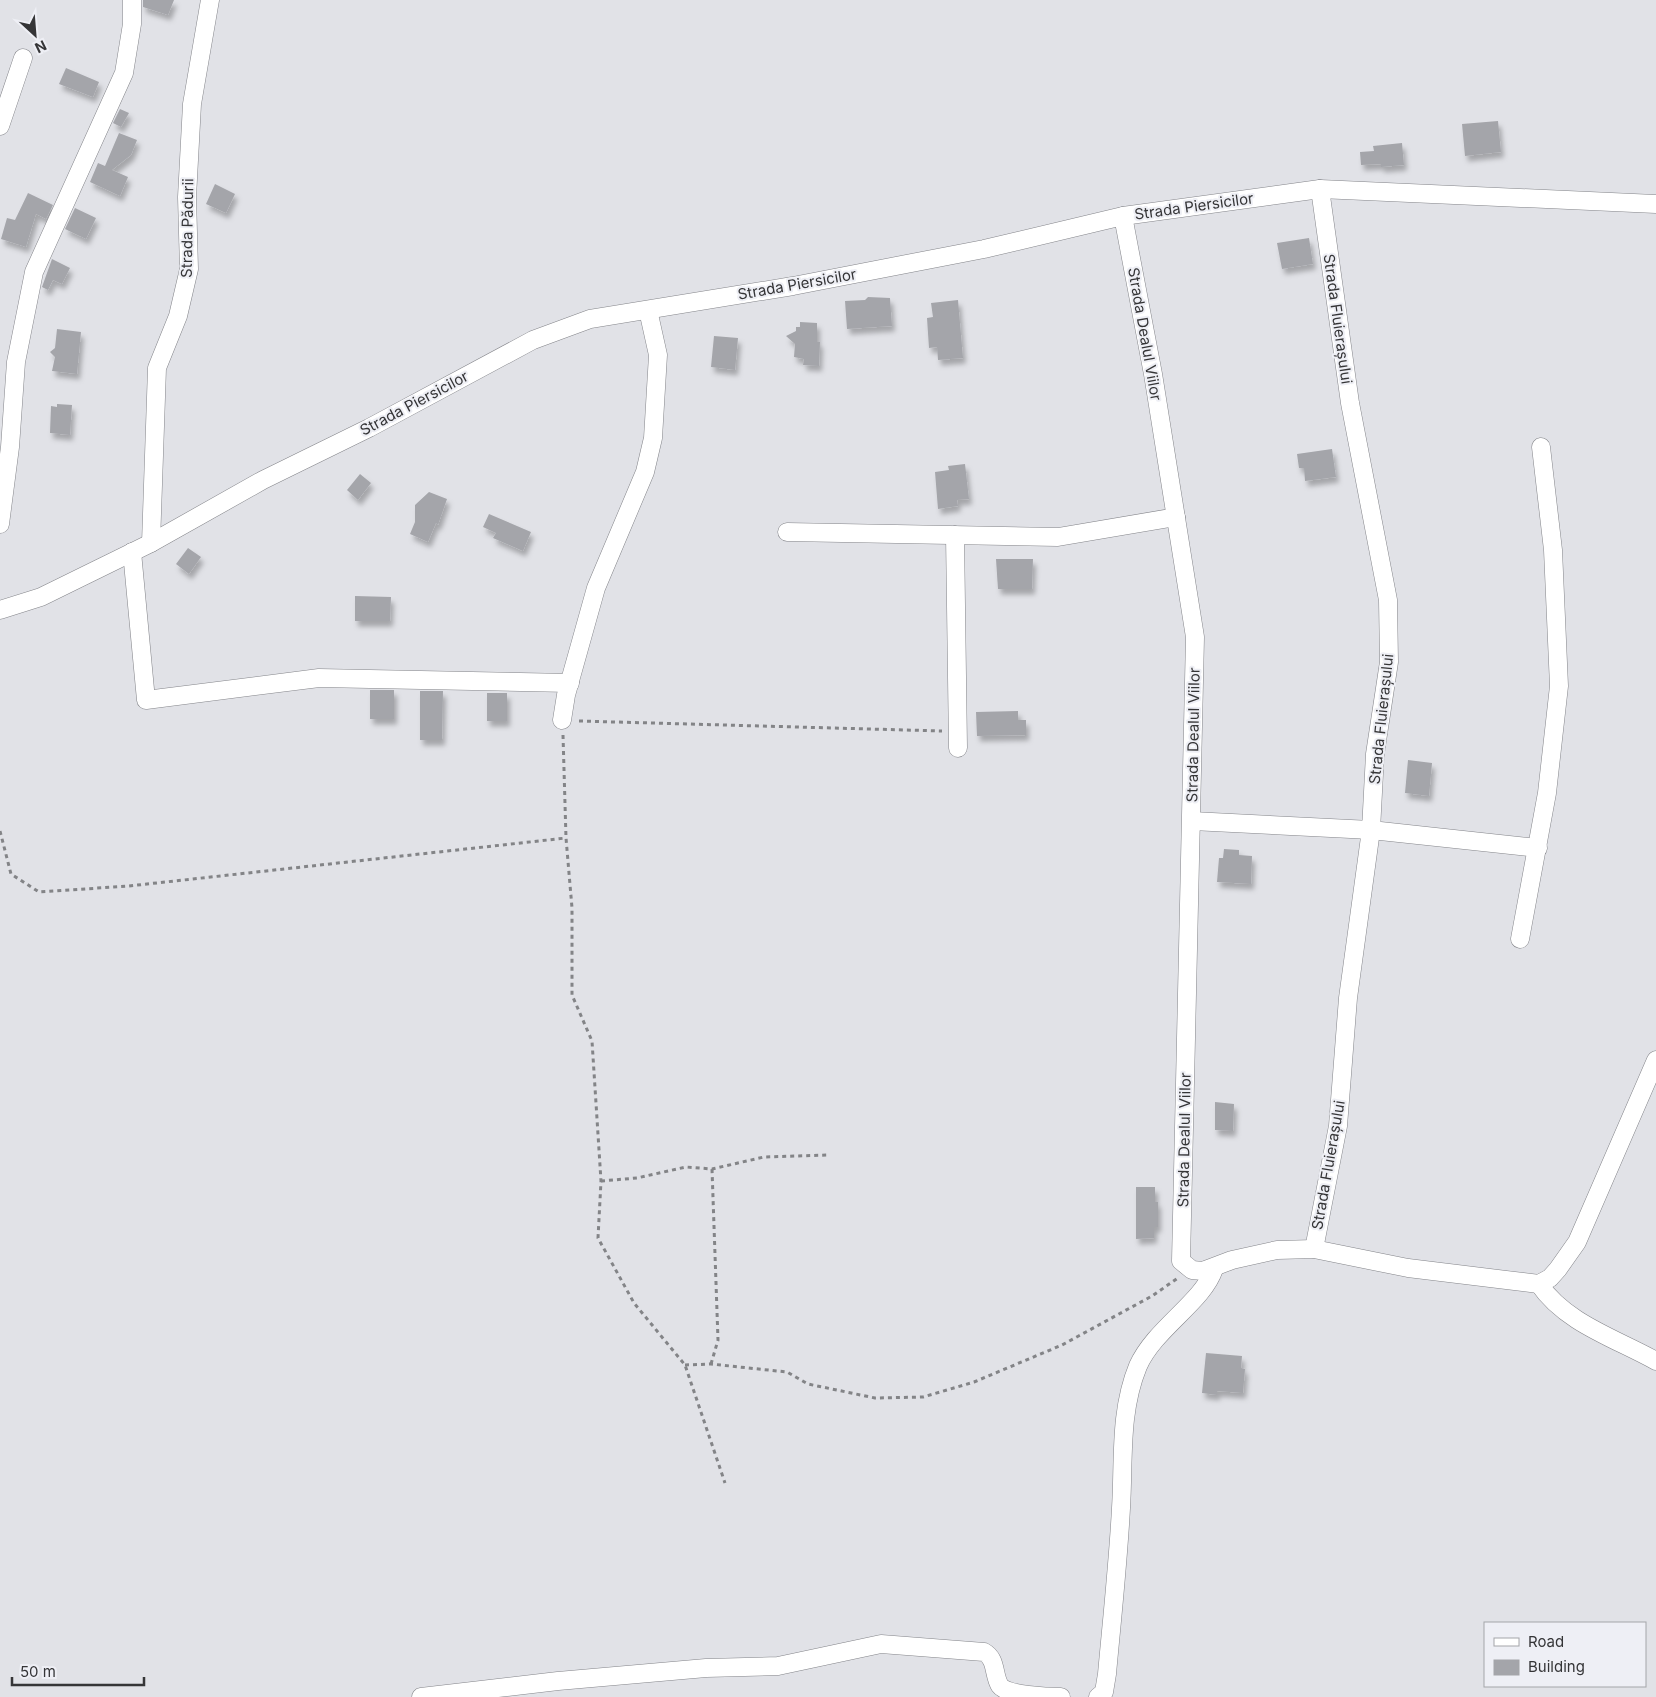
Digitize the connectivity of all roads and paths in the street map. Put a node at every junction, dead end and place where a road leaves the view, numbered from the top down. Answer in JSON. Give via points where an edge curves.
{"nodes":[{"id":1,"x":132,"y":0,"type":"edge"},
{"id":2,"x":210,"y":0,"type":"edge"},
{"id":3,"x":23,"y":58,"type":"dead end"},
{"id":4,"x":0,"y":126,"type":"edge"},
{"id":5,"x":1320,"y":190,"type":"junction"},
{"id":6,"x":1656,"y":204,"type":"edge"},
{"id":7,"x":1123,"y":216,"type":"junction"},
{"id":8,"x":648,"y":310,"type":"junction"},
{"id":9,"x":8,"y":361,"type":"edge"},
{"id":10,"x":1541,"y":447,"type":"dead end"},
{"id":11,"x":1176,"y":517,"type":"junction"},
{"id":12,"x":0,"y":524,"type":"edge"},
{"id":13,"x":787,"y":532,"type":"dead end"},
{"id":14,"x":955,"y":535,"type":"junction"},
{"id":15,"x":151,"y":543,"type":"junction"},
{"id":16,"x":132,"y":552,"type":"junction"},
{"id":17,"x":0,"y":605,"type":"edge"},
{"id":18,"x":570,"y":683,"type":"junction"},
{"id":19,"x":562,"y":720,"type":"junction"},
{"id":20,"x":958,"y":740,"type":"joint"},
{"id":21,"x":1192,"y":821,"type":"junction"},
{"id":22,"x":1371,"y":830,"type":"junction"},
{"id":23,"x":0,"y":831,"type":"edge"},
{"id":24,"x":566,"y":838,"type":"junction"},
{"id":25,"x":1538,"y":848,"type":"junction"},
{"id":26,"x":1520,"y":939,"type":"dead end"},
{"id":27,"x":1656,"y":1060,"type":"edge"},
{"id":28,"x":830,"y":1154,"type":"dead end"},
{"id":29,"x":712,"y":1170,"type":"junction"},
{"id":30,"x":601,"y":1181,"type":"junction"},
{"id":31,"x":1314,"y":1249,"type":"junction"},
{"id":32,"x":1181,"y":1261,"type":"junction"},
{"id":33,"x":1214,"y":1268,"type":"junction"},
{"id":34,"x":1539,"y":1284,"type":"junction"},
{"id":35,"x":1656,"y":1361,"type":"edge"},
{"id":36,"x":711,"y":1364,"type":"junction"},
{"id":37,"x":685,"y":1365,"type":"junction"},
{"id":38,"x":726,"y":1483,"type":"dead end"},
{"id":39,"x":1102,"y":1695,"type":"edge"},
{"id":40,"x":422,"y":1697,"type":"edge"},
{"id":41,"x":1061,"y":1697,"type":"edge"}],
"edges":[{"from":1,"to":9,"type":"street","via":[[132,24],[124,73],[34,272]]},
{"from":2,"to":15,"type":"street","name":"Strada Pădurii","via":[[192,104],[187,198],[189,269],[178,316],[157,368]]},
{"from":3,"to":4,"type":"street"},
{"from":5,"to":6,"type":"street","name":"Strada Piersicilor"},
{"from":5,"to":7,"type":"street","name":"Strada Piersicilor"},
{"from":5,"to":22,"type":"street","name":"Strada Fluierașului","via":[[1350,403],[1388,600],[1389,662],[1375,754]]},
{"from":7,"to":8,"type":"street","name":"Strada Piersicilor","via":[[984,249]]},
{"from":7,"to":11,"type":"street","name":"Strada Dealul Viilor"},
{"from":8,"to":15,"type":"street","name":"Strada Piersicilor","via":[[590,319],[533,340],[369,428],[263,480]]},
{"from":8,"to":18,"type":"street","via":[[658,355],[653,438],[645,472],[596,588]]},
{"from":9,"to":12,"type":"street","via":[[10,447]]},
{"from":10,"to":25,"type":"street","via":[[1553,550],[1559,686]]},
{"from":11,"to":14,"type":"street","via":[[1058,537]]},
{"from":11,"to":21,"type":"street","name":"Strada Dealul Viilor","via":[[1195,637]]},
{"from":13,"to":14,"type":"street"},
{"from":14,"to":20,"type":"street"},
{"from":15,"to":16,"type":"street","name":"Strada Piersicilor"},
{"from":16,"to":17,"type":"street","name":"Strada Piersicilor","via":[[41,597]]},
{"from":16,"to":18,"type":"street","via":[[146,700],[319,678]]},
{"from":18,"to":19,"type":"street"},
{"from":19,"to":20,"type":"path"},
{"from":19,"to":24,"type":"path"},
{"from":21,"to":22,"type":"street"},
{"from":21,"to":32,"type":"street","name":"Strada Dealul Viilor"},
{"from":22,"to":25,"type":"street"},
{"from":22,"to":31,"type":"street","name":"Strada Fluierașului","via":[[1348,998],[1338,1126]]},
{"from":23,"to":24,"type":"path","via":[[11,874],[38,892],[129,886]]},
{"from":24,"to":30,"type":"path","via":[[572,908],[572,995],[592,1041]]},
{"from":25,"to":26,"type":"street"},
{"from":27,"to":34,"type":"street","via":[[1577,1242],[1550,1278]]},
{"from":28,"to":29,"type":"path","via":[[764,1157]]},
{"from":29,"to":30,"type":"path","via":[[686,1167],[637,1178]]},
{"from":29,"to":36,"type":"path","via":[[718,1340]]},
{"from":30,"to":37,"type":"path","via":[[598,1238],[634,1303]]},
{"from":31,"to":33,"type":"street","via":[[1277,1250],[1232,1260]]},
{"from":31,"to":34,"type":"street","via":[[1408,1268]]},
{"from":32,"to":33,"type":"street","via":[[1197,1272]]},
{"from":32,"to":36,"type":"path","via":[[1179,1277],[1152,1296],[1062,1345],[974,1382],[923,1397],[876,1398],[808,1384],[787,1372]]},
{"from":33,"to":39,"type":"street","via":[[1208,1282],[1149,1346],[1128,1396],[1122,1446],[1120,1530],[1107,1674]]},
{"from":34,"to":35,"type":"street","via":[[1562,1309]]},
{"from":36,"to":37,"type":"path"},
{"from":37,"to":38,"type":"path"},
{"from":40,"to":41,"type":"street","via":[[706,1668],[778,1666],[880,1644],[984,1652],[991,1658],[1003,1689]]}]}
